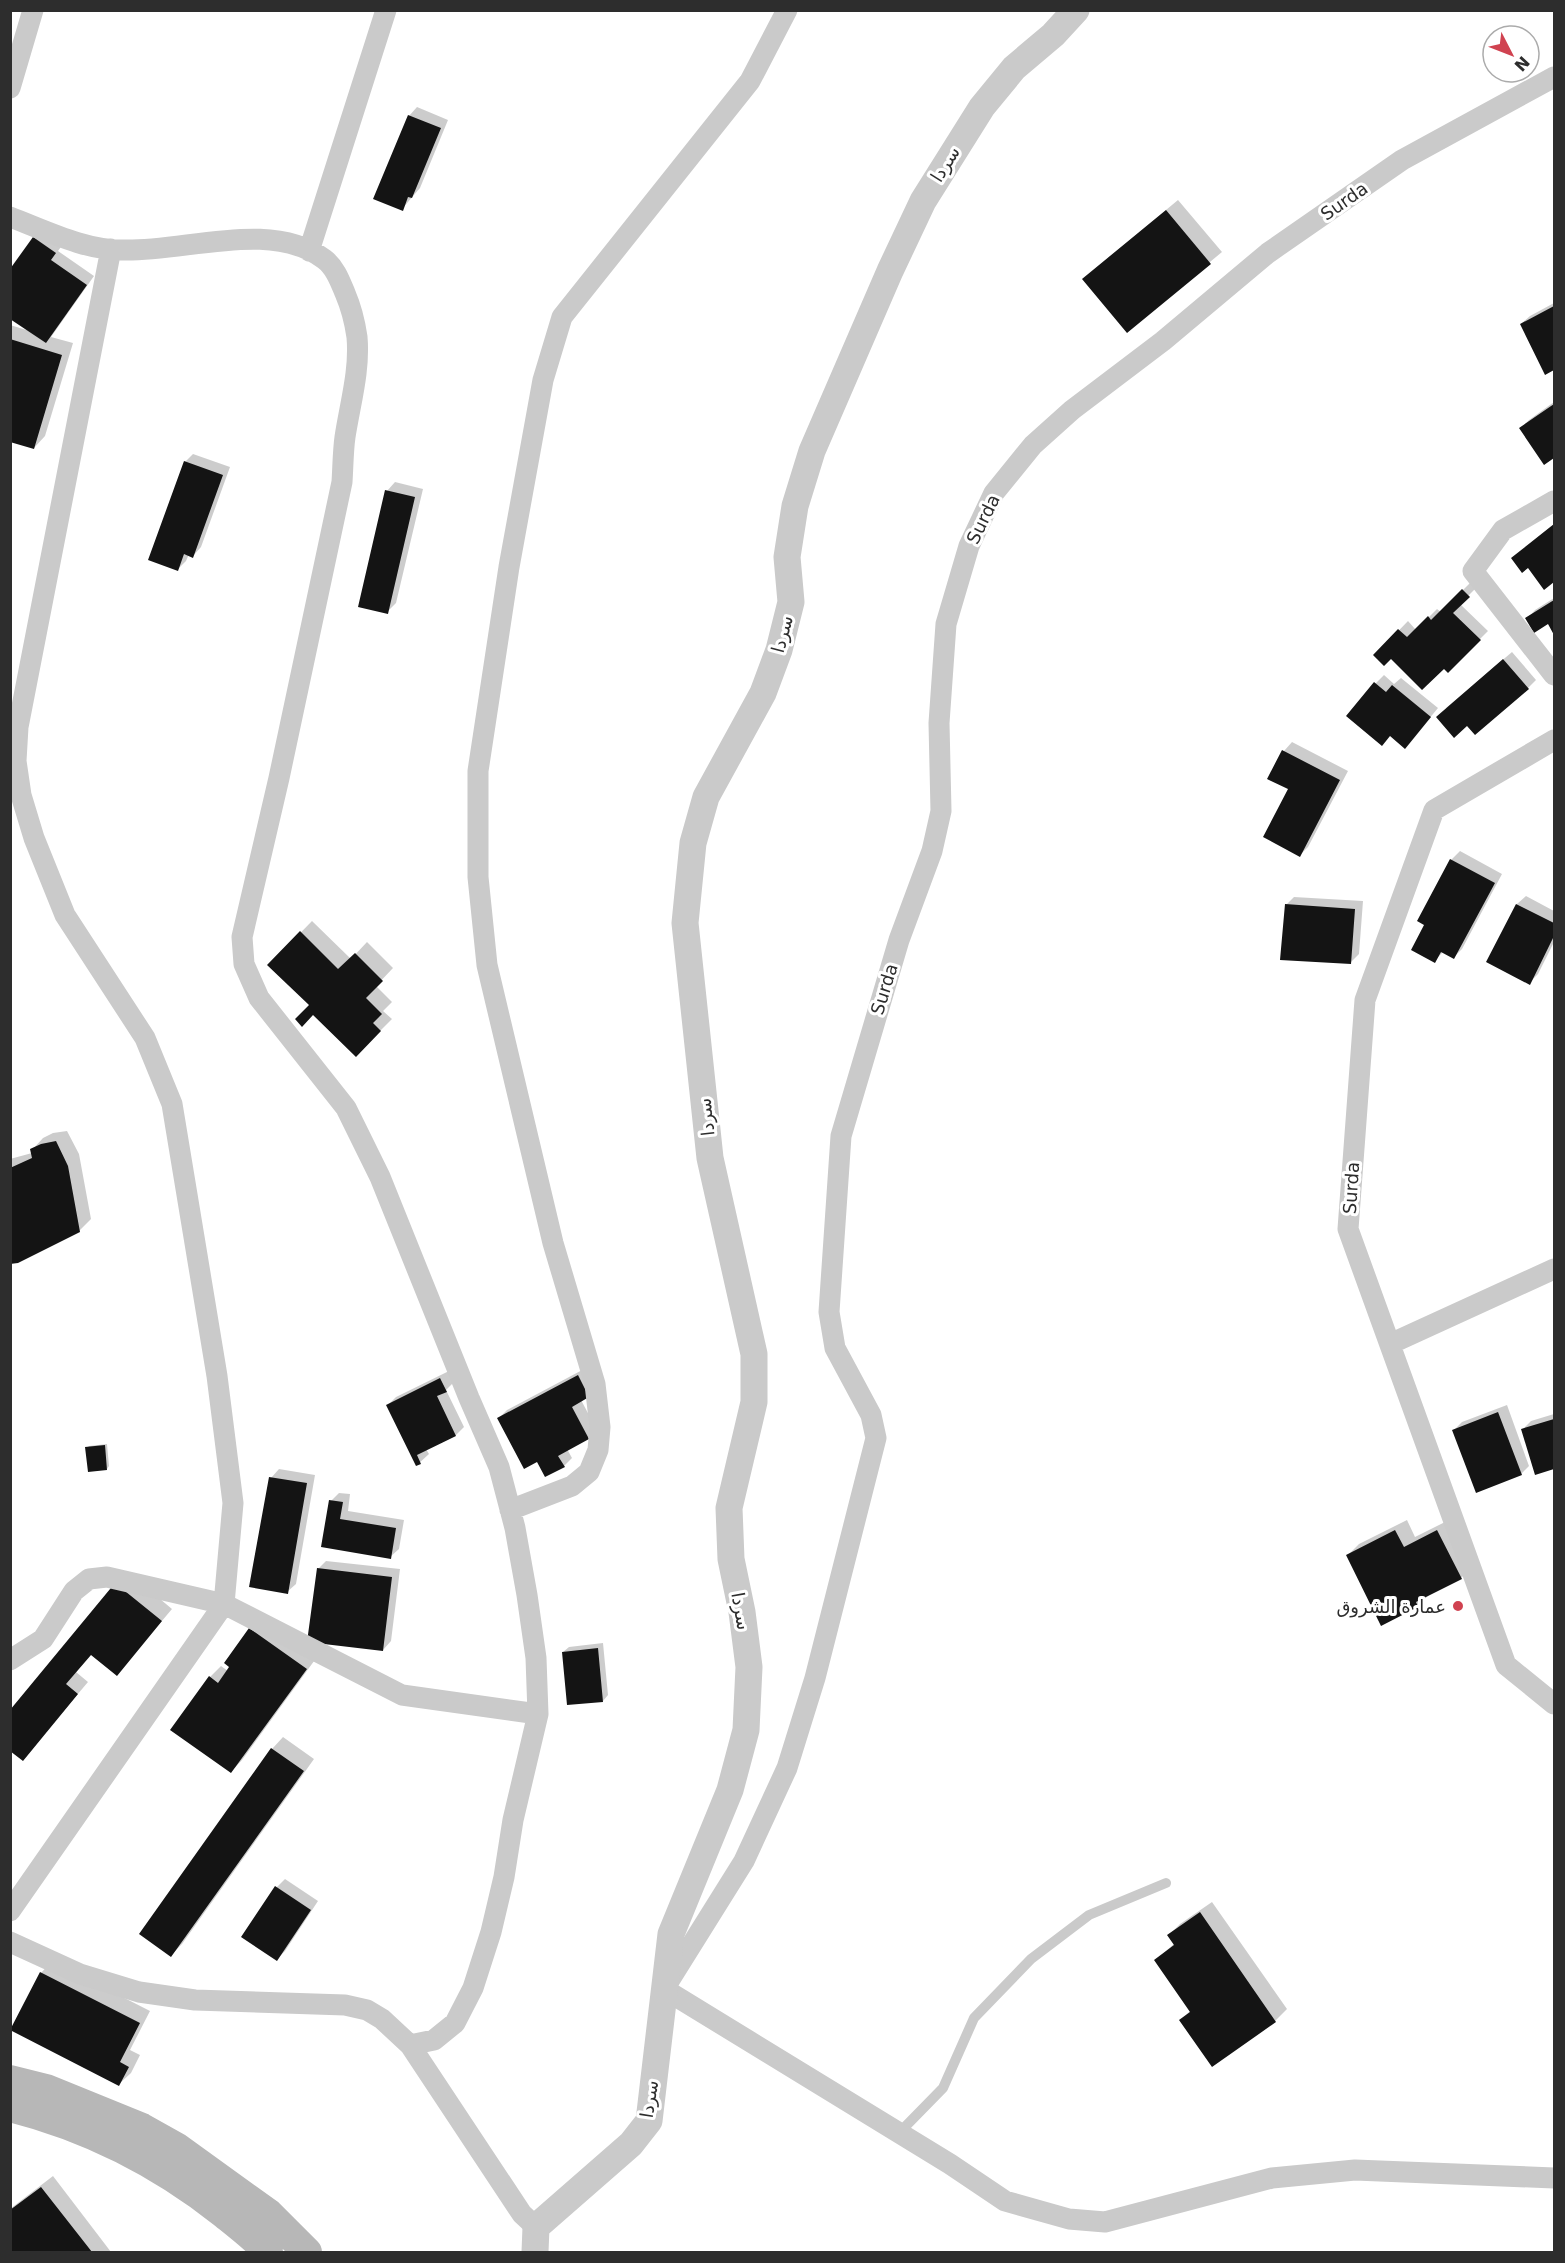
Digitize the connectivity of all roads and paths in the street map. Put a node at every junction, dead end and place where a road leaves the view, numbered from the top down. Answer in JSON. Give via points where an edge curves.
{"nodes":[{"id":1,"x":33,"y":10,"type":"edge"},
{"id":2,"x":386,"y":10,"type":"edge"},
{"id":3,"x":787,"y":10,"type":"edge"},
{"id":4,"x":1076,"y":10,"type":"edge"},
{"id":5,"x":1554,"y":76,"type":"edge"},
{"id":6,"x":11,"y":82,"type":"edge"},
{"id":7,"x":10,"y":217,"type":"edge"},
{"id":8,"x":111,"y":249,"type":"junction"},
{"id":9,"x":309,"y":251,"type":"junction"},
{"id":10,"x":1554,"y":501,"type":"edge"},
{"id":11,"x":1554,"y":675,"type":"edge"},
{"id":12,"x":1554,"y":740,"type":"edge"},
{"id":13,"x":1554,"y":1269,"type":"edge"},
{"id":14,"x":1390,"y":1344,"type":"junction"},
{"id":15,"x":510,"y":1510,"type":"junction"},
{"id":16,"x":224,"y":1604,"type":"junction"},
{"id":17,"x":10,"y":1660,"type":"edge"},
{"id":18,"x":1554,"y":1704,"type":"edge"},
{"id":19,"x":538,"y":1714,"type":"junction"},
{"id":20,"x":1166,"y":1883,"type":"dead end"},
{"id":21,"x":10,"y":1911,"type":"edge"},
{"id":22,"x":10,"y":1942,"type":"edge"},
{"id":23,"x":664,"y":1989,"type":"junction"},
{"id":24,"x":410,"y":2045,"type":"junction"},
{"id":25,"x":10,"y":2080,"type":"edge"},
{"id":26,"x":10,"y":2107,"type":"edge"},
{"id":27,"x":899,"y":2133,"type":"junction"},
{"id":28,"x":1554,"y":2178,"type":"edge"},
{"id":29,"x":535,"y":2240,"type":"edge"},
{"id":30,"x":268,"y":2253,"type":"edge"},
{"id":31,"x":307,"y":2253,"type":"edge"}],
"edges":[{"from":1,"to":6,"type":"street"},
{"from":2,"to":9,"type":"street"},
{"from":3,"to":15,"type":"street","via":[[750,81],[562,317],[543,380],[478,771],[478,878],[487,965],[553,1243],[595,1384],[600,1427],[598,1450],[589,1472],[572,1486]]},
{"from":4,"to":23,"type":"street","name":"سردا","via":[[1014,68],[982,107],[923,201],[895,261],[812,452],[795,506],[787,557],[791,602],[779,650],[763,693],[706,797],[693,843],[685,923],[710,1158],[754,1354],[754,1402],[729,1508],[731,1560],[749,1667],[746,1730],[733,1780],[670,1935]]},
{"from":5,"to":23,"type":"street","name":"Surda","via":[[1402,160],[1268,253],[1163,341],[1072,410],[1033,445],[994,493],[969,546],[946,624],[939,723],[941,811],[841,1136],[829,1312],[835,1348],[871,1415],[876,1438],[815,1678],[787,1768],[744,1862]]},
{"from":7,"to":8,"type":"street","via":[[81,244]]},
{"from":8,"to":9,"type":"street","via":[[279,240]]},
{"from":8,"to":16,"type":"street","via":[[18,727],[16,761],[34,838],[65,915],[145,1038],[172,1104],[217,1376],[233,1503]]},
{"from":9,"to":15,"type":"street","via":[[326,260],[338,276],[349,303],[357,337],[356,374],[344,440],[342,482],[242,937],[244,964],[259,998],[346,1108],[380,1177],[499,1467]]},
{"from":10,"to":11,"type":"street","via":[[1503,530],[1473,571]]},
{"from":12,"to":14,"type":"street","name":"Surda","via":[[1434,810],[1365,1000],[1348,1229]]},
{"from":13,"to":14,"type":"street"},
{"from":14,"to":18,"type":"street","name":"Surda","via":[[1506,1665]]},
{"from":15,"to":19,"type":"street","via":[[536,1658]]},
{"from":16,"to":17,"type":"street","via":[[107,1577],[89,1579],[75,1591],[43,1639]]},
{"from":16,"to":19,"type":"street","via":[[402,1695]]},
{"from":16,"to":21,"type":"street"},
{"from":19,"to":24,"type":"street","via":[[491,1932],[472,1988],[455,2023],[434,2040]]},
{"from":20,"to":27,"type":"lane","via":[[1089,1915],[1031,1959],[974,2018],[943,2088]]},
{"from":22,"to":24,"type":"street","via":[[80,1974],[139,1992],[195,2000],[345,2005],[367,2010]]},
{"from":23,"to":27,"type":"street"},
{"from":23,"to":29,"type":"street","name":"سردا","via":[[649,2121]]},
{"from":24,"to":29,"type":"street","via":[[522,2214]]},
{"from":25,"to":31,"type":"main road","via":[[75,2100],[159,2137],[269,2214]]},
{"from":26,"to":30,"type":"main road","via":[[79,2128],[118,2145],[204,2198]]},
{"from":27,"to":28,"type":"street","via":[[1005,2201],[1070,2219],[1106,2222],[1272,2178],[1355,2170]]}]}
